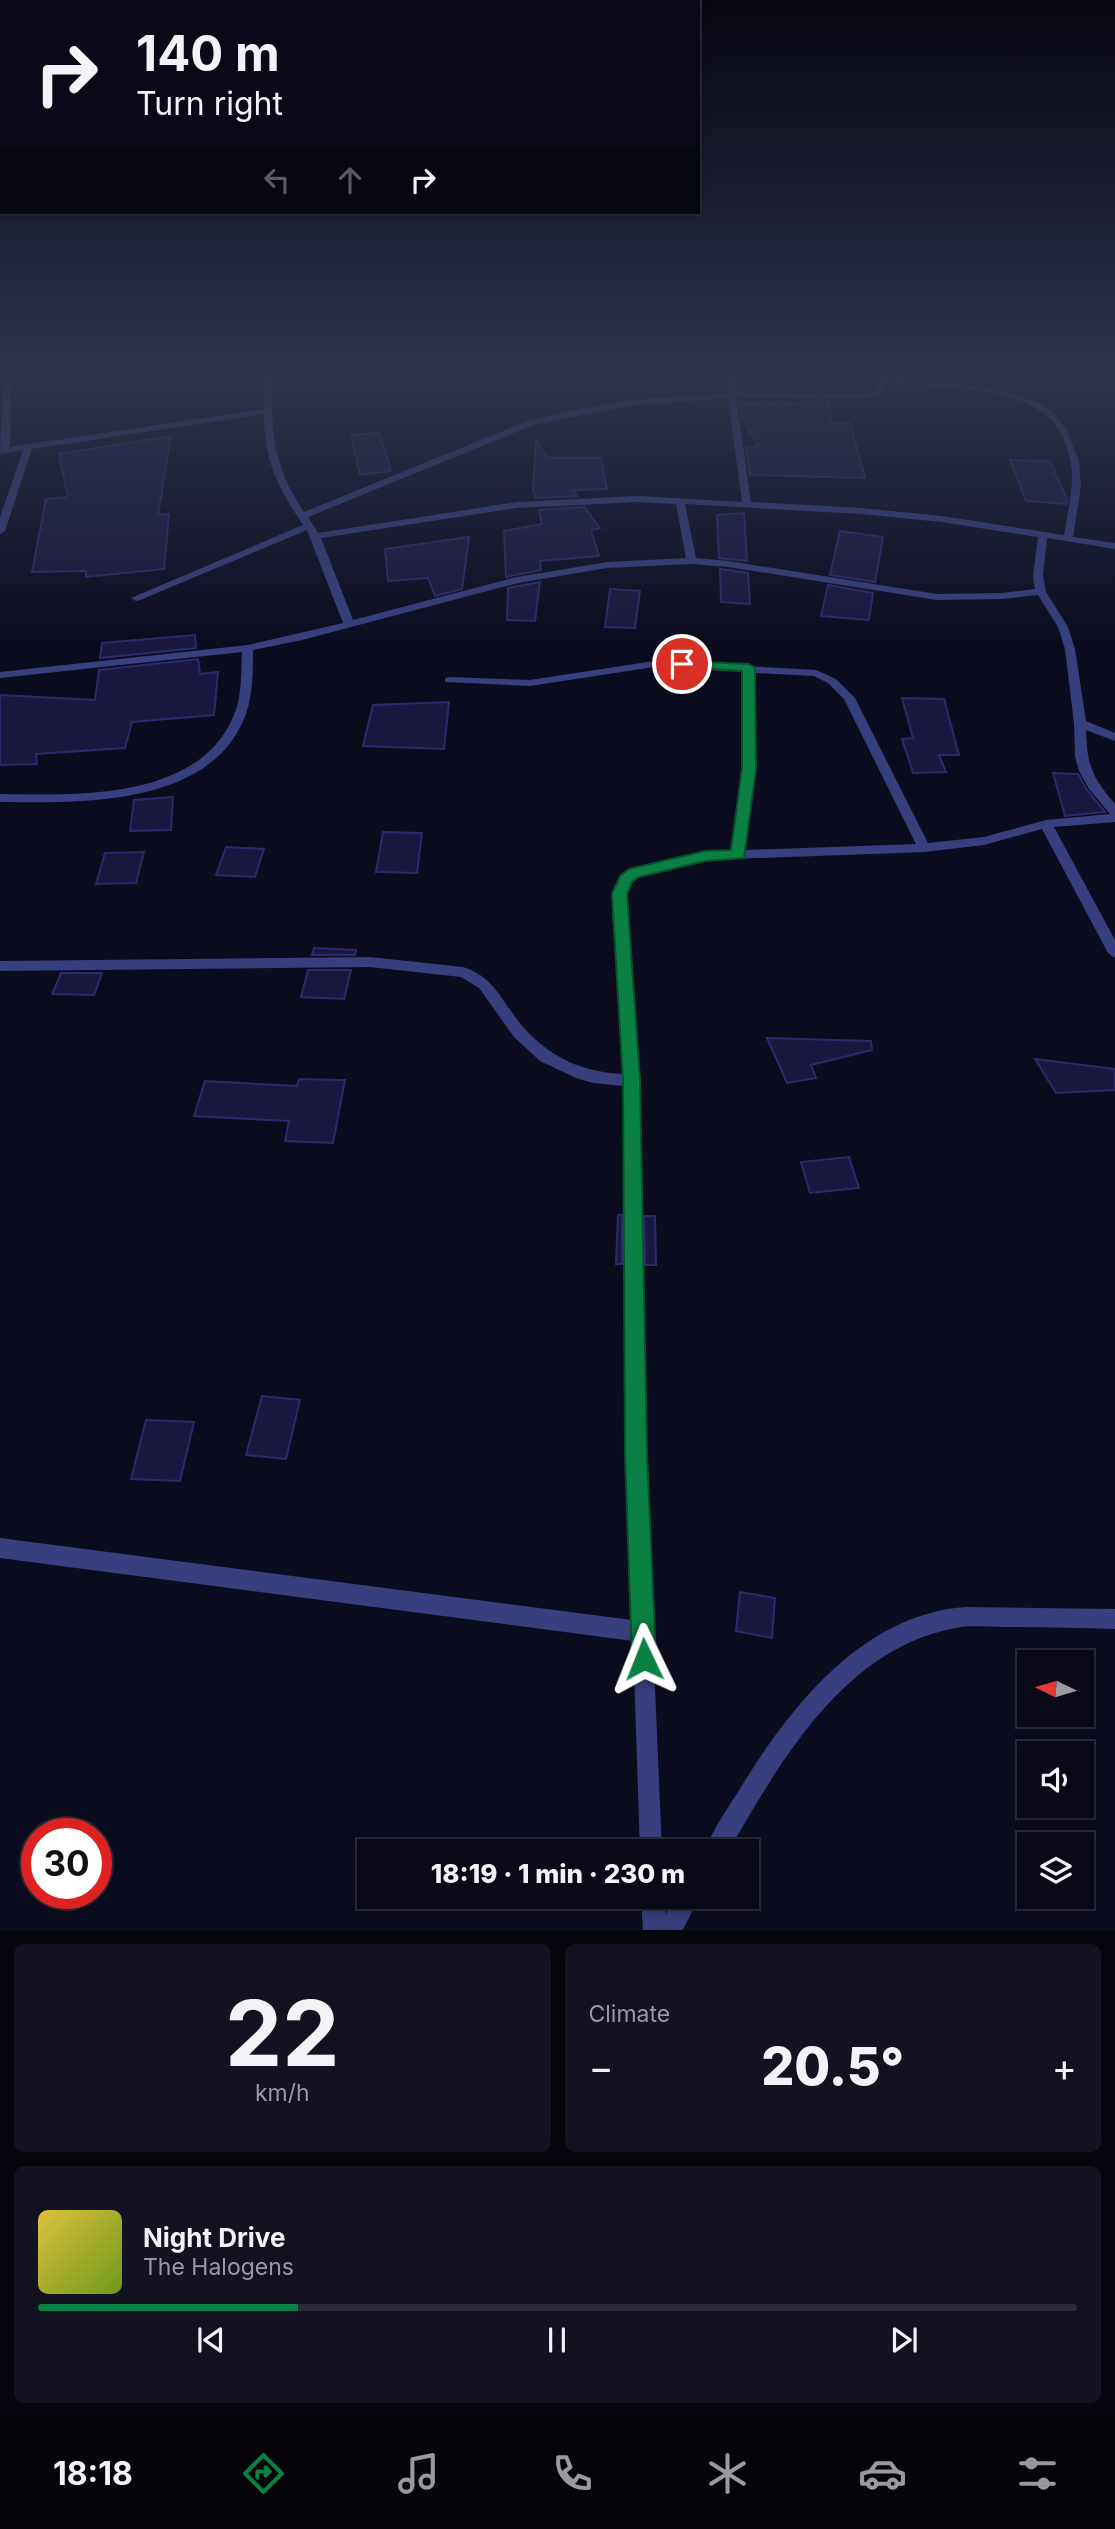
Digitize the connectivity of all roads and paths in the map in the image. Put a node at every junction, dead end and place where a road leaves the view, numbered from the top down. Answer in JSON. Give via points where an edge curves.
{"nodes":[{"id":1,"x":22,"y":465,"type":"edge"},
{"id":2,"x":276,"y":465,"type":"edge"},
{"id":3,"x":427,"y":465,"type":"edge"},
{"id":4,"x":742,"y":465,"type":"edge"},
{"id":5,"x":1075,"y":465,"type":"edge"},
{"id":6,"x":680,"y":501,"type":"junction"},
{"id":7,"x":747,"y":505,"type":"junction"},
{"id":8,"x":303,"y":516,"type":"junction"},
{"id":9,"x":309,"y":526,"type":"junction"},
{"id":10,"x":0,"y":531,"type":"edge"},
{"id":11,"x":1044,"y":533,"type":"junction"},
{"id":12,"x":316,"y":536,"type":"junction"},
{"id":13,"x":1068,"y":538,"type":"junction"},
{"id":14,"x":1115,"y":546,"type":"edge"},
{"id":15,"x":692,"y":561,"type":"junction"},
{"id":16,"x":1041,"y":592,"type":"junction"},
{"id":17,"x":136,"y":598,"type":"dead end"},
{"id":18,"x":349,"y":624,"type":"junction"},
{"id":19,"x":248,"y":648,"type":"junction"},
{"id":20,"x":749,"y":668,"type":"junction"},
{"id":21,"x":0,"y":675,"type":"edge"},
{"id":22,"x":449,"y":680,"type":"dead end"},
{"id":23,"x":1080,"y":723,"type":"junction"},
{"id":24,"x":1115,"y":737,"type":"edge"},
{"id":25,"x":0,"y":798,"type":"edge"},
{"id":26,"x":1115,"y":812,"type":"edge"},
{"id":27,"x":1115,"y":818,"type":"edge"},
{"id":28,"x":1046,"y":824,"type":"junction"},
{"id":29,"x":924,"y":848,"type":"junction"},
{"id":30,"x":739,"y":854,"type":"junction"},
{"id":31,"x":1115,"y":953,"type":"edge"},
{"id":32,"x":0,"y":966,"type":"edge"},
{"id":33,"x":631,"y":1080,"type":"junction"},
{"id":34,"x":0,"y":1548,"type":"edge"},
{"id":35,"x":1115,"y":1619,"type":"edge"},
{"id":36,"x":643,"y":1632,"type":"junction"},
{"id":37,"x":651,"y":1839,"type":"edge"},
{"id":38,"x":723,"y":1839,"type":"edge"},
{"id":39,"x":653,"y":1909,"type":"edge"},
{"id":40,"x":681,"y":1909,"type":"edge"},
{"id":41,"x":654,"y":1930,"type":"edge"},
{"id":42,"x":669,"y":1930,"type":"edge"}],
"edges":[{"from":1,"to":10,"type":"street"},
{"from":2,"to":8,"type":"street","via":[[283,487]]},
{"from":3,"to":8,"type":"street"},
{"from":4,"to":7,"type":"street"},
{"from":5,"to":13,"type":"street"},
{"from":6,"to":7,"type":"street"},
{"from":6,"to":12,"type":"street","via":[[601,499],[517,505]]},
{"from":6,"to":15,"type":"street"},
{"from":7,"to":11,"type":"street","via":[[875,512]]},
{"from":8,"to":9,"type":"street"},
{"from":9,"to":12,"type":"street"},
{"from":9,"to":17,"type":"street"},
{"from":11,"to":13,"type":"street"},
{"from":11,"to":16,"type":"street","via":[[1038,560]]},
{"from":12,"to":18,"type":"street"},
{"from":13,"to":14,"type":"street"},
{"from":15,"to":16,"type":"street","via":[[937,597]]},
{"from":15,"to":18,"type":"street","via":[[570,569]]},
{"from":16,"to":23,"type":"street","via":[[1063,627],[1070,649]]},
{"from":18,"to":19,"type":"street"},
{"from":19,"to":21,"type":"street"},
{"from":19,"to":25,"type":"street","via":[[245,694],[238,718],[224,743],[204,761],[152,787],[127,793]]},
{"from":20,"to":22,"type":"street","via":[[654,664],[530,682]]},
{"from":20,"to":29,"type":"street","via":[[816,673],[849,698]]},
{"from":20,"to":30,"type":"street","via":[[749,769]]},
{"from":23,"to":24,"type":"street"},
{"from":23,"to":26,"type":"street","via":[[1085,771]]},
{"from":27,"to":28,"type":"street"},
{"from":28,"to":29,"type":"street","via":[[984,841]]},
{"from":28,"to":31,"type":"street"},
{"from":29,"to":30,"type":"street"},
{"from":30,"to":33,"type":"street","via":[[705,856],[634,873],[625,880],[620,909]]},
{"from":32,"to":33,"type":"street","via":[[370,962],[463,972],[487,985],[524,1038],[559,1066],[593,1079]]},
{"from":33,"to":36,"type":"street"},
{"from":34,"to":36,"type":"street"},
{"from":35,"to":38,"type":"street","via":[[955,1618],[912,1628],[868,1653],[826,1690],[754,1785]]},
{"from":36,"to":37,"type":"street"},
{"from":39,"to":41,"type":"street"},
{"from":40,"to":42,"type":"street"}]}
